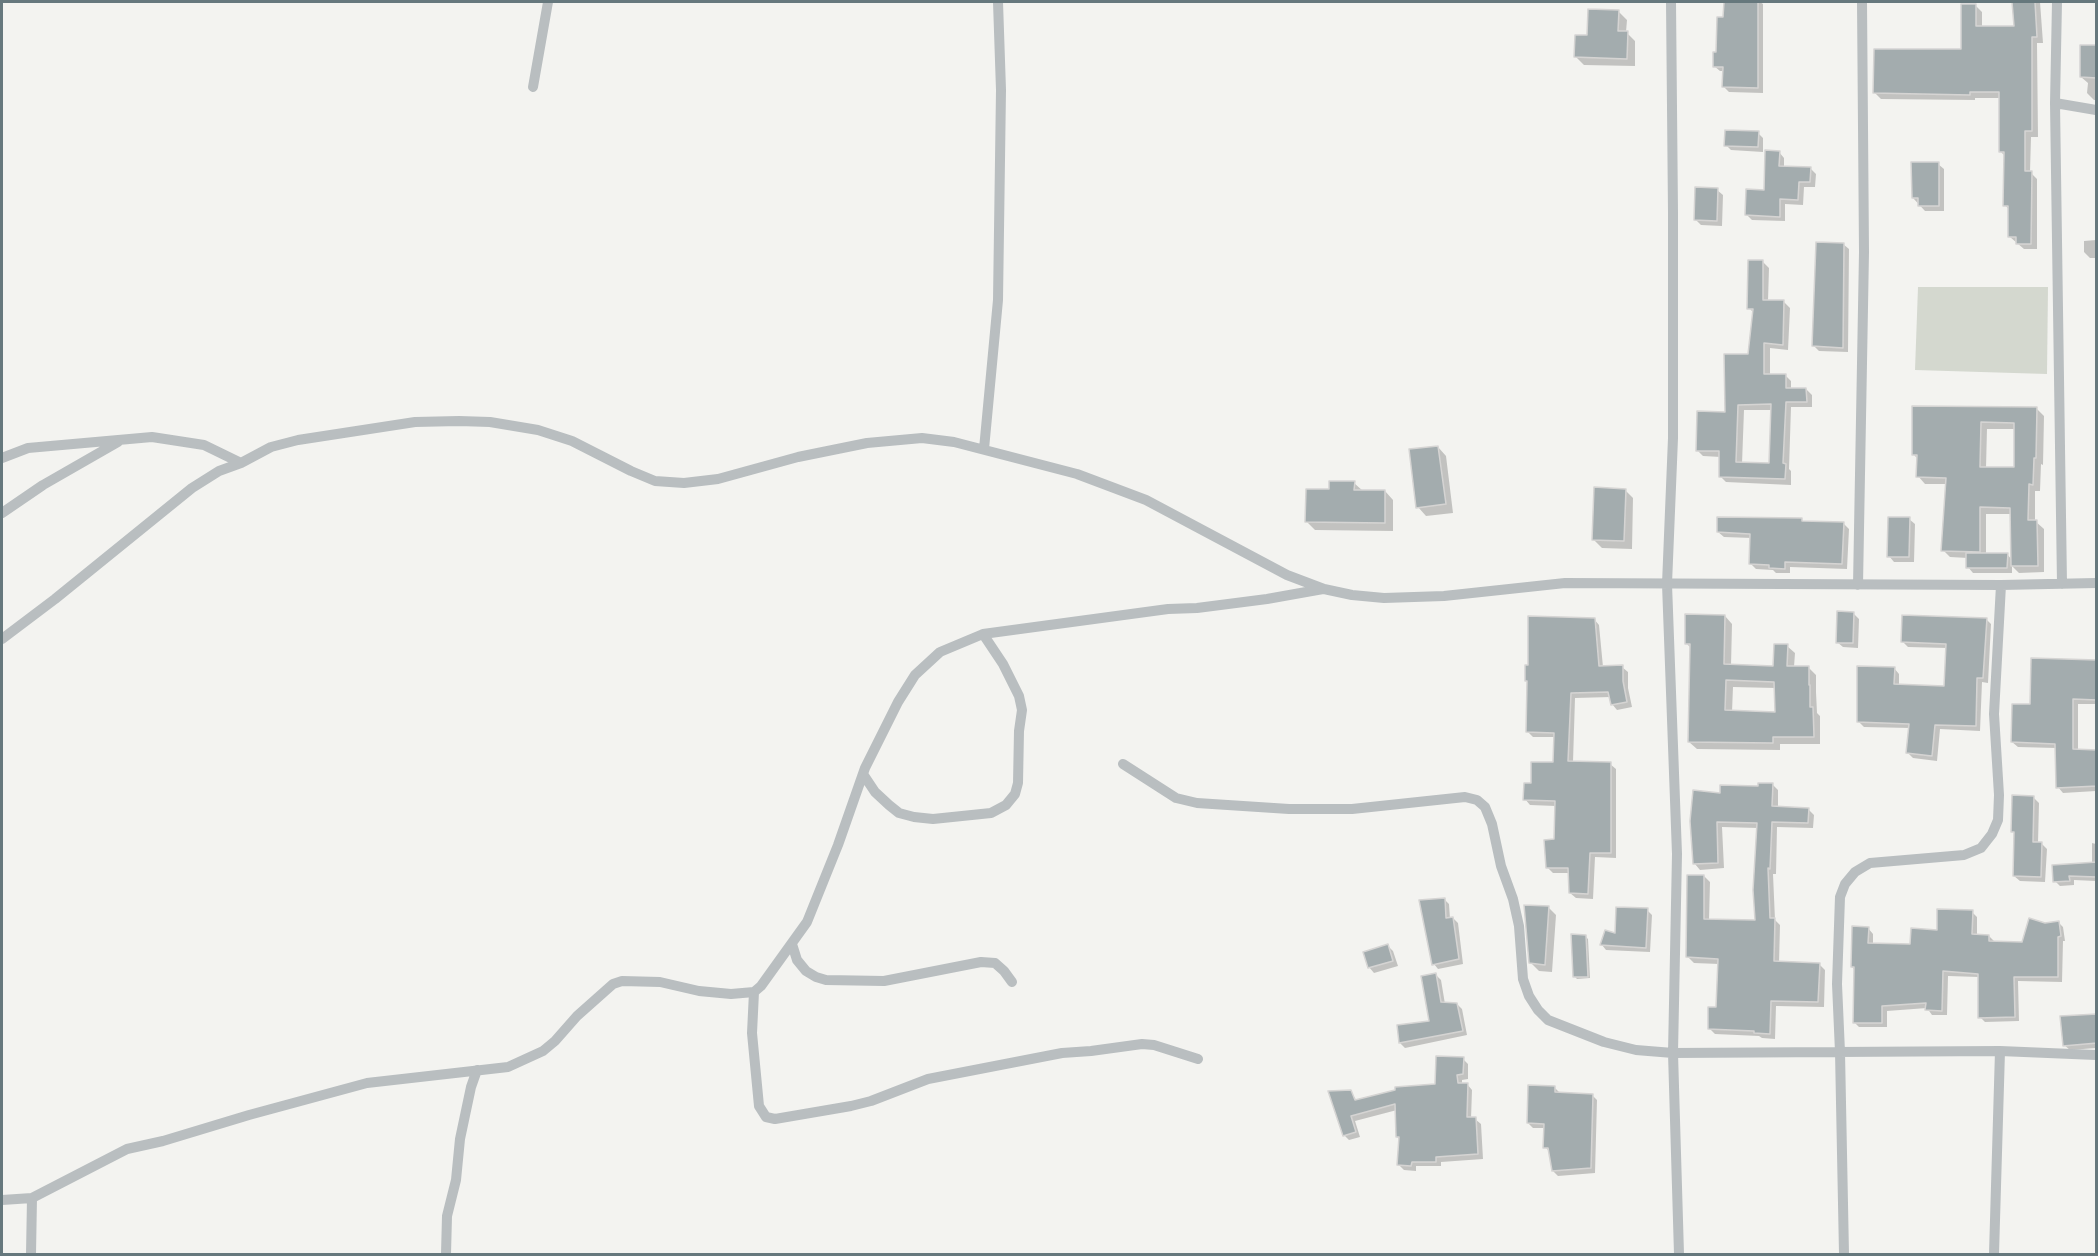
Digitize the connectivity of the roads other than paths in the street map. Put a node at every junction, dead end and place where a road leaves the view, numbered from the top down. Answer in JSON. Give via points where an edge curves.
{"nodes":[{"id":1,"x":548,"y":2,"type":"edge"},
{"id":2,"x":998,"y":2,"type":"edge"},
{"id":3,"x":1671,"y":2,"type":"edge"},
{"id":4,"x":1862,"y":2,"type":"edge"},
{"id":5,"x":2057,"y":2,"type":"edge"},
{"id":6,"x":533,"y":87,"type":"dead end"},
{"id":7,"x":2055,"y":103,"type":"junction"},
{"id":8,"x":2097,"y":110,"type":"edge"},
{"id":9,"x":121,"y":440,"type":"junction"},
{"id":10,"x":984,"y":448,"type":"junction"},
{"id":11,"x":2,"y":458,"type":"edge"},
{"id":12,"x":241,"y":463,"type":"junction"},
{"id":13,"x":2,"y":513,"type":"edge"},
{"id":14,"x":2097,"y":583,"type":"edge"},
{"id":15,"x":2062,"y":584,"type":"junction"},
{"id":16,"x":1667,"y":585,"type":"junction"},
{"id":17,"x":1858,"y":585,"type":"junction"},
{"id":18,"x":2001,"y":585,"type":"junction"},
{"id":19,"x":1324,"y":589,"type":"junction"},
{"id":20,"x":983,"y":634,"type":"junction"},
{"id":21,"x":2,"y":639,"type":"edge"},
{"id":22,"x":1123,"y":764,"type":"dead end"},
{"id":23,"x":863,"y":774,"type":"junction"},
{"id":24,"x":792,"y":944,"type":"junction"},
{"id":25,"x":1012,"y":982,"type":"dead end"},
{"id":26,"x":754,"y":993,"type":"junction"},
{"id":27,"x":1840,"y":1052,"type":"junction"},
{"id":28,"x":2000,"y":1052,"type":"junction"},
{"id":29,"x":1673,"y":1053,"type":"junction"},
{"id":30,"x":2097,"y":1055,"type":"edge"},
{"id":31,"x":1198,"y":1059,"type":"dead end"},
{"id":32,"x":477,"y":1070,"type":"junction"},
{"id":33,"x":32,"y":1198,"type":"junction"},
{"id":34,"x":2,"y":1200,"type":"edge"},
{"id":35,"x":31,"y":1254,"type":"edge"},
{"id":36,"x":446,"y":1254,"type":"edge"},
{"id":37,"x":1679,"y":1254,"type":"edge"},
{"id":38,"x":1844,"y":1254,"type":"edge"},
{"id":39,"x":1994,"y":1254,"type":"edge"}],
"edges":[{"from":1,"to":6,"type":"street"},
{"from":2,"to":10,"type":"street","via":[[998,300]]},
{"from":3,"to":16,"type":"street","via":[[1673,438]]},
{"from":4,"to":17,"type":"street","via":[[1864,252]]},
{"from":5,"to":7,"type":"street"},
{"from":7,"to":8,"type":"street"},
{"from":7,"to":15,"type":"street"},
{"from":9,"to":11,"type":"street","via":[[28,448]]},
{"from":9,"to":12,"type":"street","via":[[152,437],[204,445]]},
{"from":9,"to":13,"type":"street"},
{"from":10,"to":12,"type":"street","via":[[922,438],[877,441],[718,479],[684,483],[655,481],[572,441],[538,430],[459,421],[415,422],[298,440],[271,447]]},
{"from":10,"to":19,"type":"street","via":[[1077,474],[1146,500],[1287,575]]},
{"from":12,"to":21,"type":"street","via":[[192,488]]},
{"from":14,"to":15,"type":"street"},
{"from":15,"to":18,"type":"street"},
{"from":16,"to":17,"type":"street"},
{"from":16,"to":19,"type":"street","via":[[1565,583],[1384,598]]},
{"from":16,"to":29,"type":"street","via":[[1677,854]]},
{"from":17,"to":18,"type":"street"},
{"from":18,"to":27,"type":"street","via":[[1994,714],[1998,820],[1981,848],[1964,855],[1870,863],[1845,884],[1840,897],[1837,937]]},
{"from":19,"to":20,"type":"street"},
{"from":20,"to":23,"type":"street","via":[[940,652],[915,675]]},
{"from":20,"to":23,"type":"street","via":[[1003,664],[1022,710],[1018,783],[1006,805],[991,813],[914,817],[889,805]]},
{"from":22,"to":29,"type":"street","via":[[1176,798],[1197,803],[1352,810],[1447,798],[1477,800],[1485,807],[1492,824],[1519,926],[1523,979],[1538,1010],[1548,1020],[1604,1042]]},
{"from":23,"to":24,"type":"street","via":[[807,922]]},
{"from":24,"to":25,"type":"street","via":[[806,971],[826,980],[884,981],[981,962],[994,963]]},
{"from":24,"to":26,"type":"street"},
{"from":26,"to":31,"type":"street","via":[[752,1033],[759,1106],[766,1117],[775,1119],[871,1101],[928,1079],[1062,1053],[1142,1044]]},
{"from":26,"to":32,"type":"street","via":[[731,994],[660,982],[622,981],[613,984],[543,1051],[508,1067]]},
{"from":27,"to":28,"type":"street"},
{"from":27,"to":29,"type":"street"},
{"from":27,"to":38,"type":"street"},
{"from":28,"to":30,"type":"street"},
{"from":28,"to":39,"type":"street"},
{"from":29,"to":37,"type":"street"},
{"from":32,"to":33,"type":"street","via":[[367,1083],[127,1149]]},
{"from":32,"to":36,"type":"street","via":[[447,1216]]},
{"from":33,"to":34,"type":"street"},
{"from":33,"to":35,"type":"street"}]}
